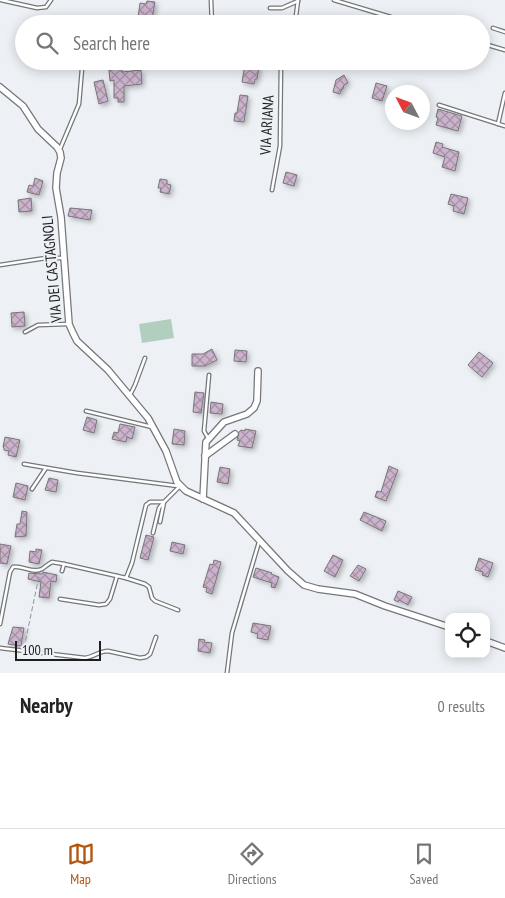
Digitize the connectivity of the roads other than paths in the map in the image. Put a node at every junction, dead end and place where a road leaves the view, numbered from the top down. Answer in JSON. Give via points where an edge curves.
{"nodes":[{"id":1,"x":1,"y":0,"type":"edge"},
{"id":2,"x":51,"y":0,"type":"edge"},
{"id":3,"x":211,"y":0,"type":"edge"},
{"id":4,"x":298,"y":0,"type":"edge"},
{"id":5,"x":334,"y":0,"type":"edge"},
{"id":6,"x":270,"y":8,"type":"dead end"},
{"id":7,"x":212,"y":15,"type":"edge"},
{"id":8,"x":296,"y":15,"type":"edge"},
{"id":9,"x":384,"y":15,"type":"edge"},
{"id":10,"x":493,"y":28,"type":"dead end"},
{"id":11,"x":505,"y":32,"type":"edge"},
{"id":12,"x":490,"y":46,"type":"edge"},
{"id":13,"x":505,"y":50,"type":"edge"},
{"id":14,"x":82,"y":70,"type":"edge"},
{"id":15,"x":280,"y":70,"type":"edge"},
{"id":16,"x":0,"y":87,"type":"edge"},
{"id":17,"x":505,"y":93,"type":"edge"},
{"id":18,"x":438,"y":105,"type":"dead end"},
{"id":19,"x":498,"y":124,"type":"junction"},
{"id":20,"x":505,"y":126,"type":"edge"},
{"id":21,"x":60,"y":150,"type":"junction"},
{"id":22,"x":272,"y":190,"type":"dead end"},
{"id":23,"x":64,"y":258,"type":"junction"},
{"id":24,"x":0,"y":265,"type":"edge"},
{"id":25,"x":70,"y":324,"type":"junction"},
{"id":26,"x":25,"y":332,"type":"dead end"},
{"id":27,"x":144,"y":358,"type":"dead end"},
{"id":28,"x":258,"y":371,"type":"dead end"},
{"id":29,"x":209,"y":375,"type":"dead end"},
{"id":30,"x":130,"y":394,"type":"junction"},
{"id":31,"x":86,"y":411,"type":"dead end"},
{"id":32,"x":154,"y":427,"type":"junction"},
{"id":33,"x":234,"y":434,"type":"dead end"},
{"id":34,"x":208,"y":438,"type":"junction"},
{"id":35,"x":205,"y":456,"type":"junction"},
{"id":36,"x":24,"y":464,"type":"dead end"},
{"id":37,"x":46,"y":468,"type":"junction"},
{"id":38,"x":180,"y":486,"type":"junction"},
{"id":39,"x":32,"y":489,"type":"dead end"},
{"id":40,"x":203,"y":499,"type":"junction"},
{"id":41,"x":164,"y":502,"type":"junction"},
{"id":42,"x":160,"y":522,"type":"dead end"},
{"id":43,"x":153,"y":533,"type":"dead end"},
{"id":44,"x":260,"y":540,"type":"junction"},
{"id":45,"x":64,"y":564,"type":"junction"},
{"id":46,"x":62,"y":571,"type":"dead end"},
{"id":47,"x":117,"y":576,"type":"junction"},
{"id":48,"x":126,"y":578,"type":"junction"},
{"id":49,"x":60,"y":599,"type":"dead end"},
{"id":50,"x":178,"y":610,"type":"dead end"},
{"id":51,"x":0,"y":624,"type":"edge"},
{"id":52,"x":445,"y":626,"type":"edge"},
{"id":53,"x":156,"y":637,"type":"dead end"},
{"id":54,"x":490,"y":642,"type":"edge"},
{"id":55,"x":0,"y":648,"type":"edge"},
{"id":56,"x":505,"y":648,"type":"edge"},
{"id":57,"x":228,"y":673,"type":"edge"}],
"edges":[{"from":1,"to":2,"type":"lane","via":[[40,9]]},
{"from":3,"to":7,"type":"lane"},
{"from":4,"to":6,"type":"lane","via":[[282,8]]},
{"from":4,"to":8,"type":"lane"},
{"from":5,"to":9,"type":"lane"},
{"from":10,"to":11,"type":"lane"},
{"from":12,"to":13,"type":"lane"},
{"from":14,"to":21,"type":"lane","name":"VIA DEI CASTAGNOLI","via":[[79,104]]},
{"from":15,"to":22,"type":"lane","name":"VIA ARIANA","via":[[280,146]]},
{"from":16,"to":21,"type":"street","via":[[22,105],[38,129]]},
{"from":17,"to":19,"type":"lane"},
{"from":18,"to":19,"type":"lane"},
{"from":19,"to":20,"type":"lane"},
{"from":21,"to":23,"type":"street","name":"VIA DEI CASTAGNOLI","via":[[56,188]]},
{"from":23,"to":24,"type":"lane"},
{"from":23,"to":25,"type":"street","name":"VIA DEI CASTAGNOLI"},
{"from":25,"to":26,"type":"lane","via":[[36,326]]},
{"from":25,"to":30,"type":"street","name":"VIA DEI CASTAGNOLI","via":[[78,340]]},
{"from":27,"to":30,"type":"lane"},
{"from":28,"to":34,"type":"street","via":[[254,408],[245,415],[224,422]]},
{"from":29,"to":34,"type":"lane","via":[[204,431]]},
{"from":30,"to":32,"type":"street","name":"VIA DEI CASTAGNOLI"},
{"from":31,"to":32,"type":"lane"},
{"from":32,"to":38,"type":"street","name":"VIA DEI CASTAGNOLI"},
{"from":33,"to":35,"type":"street"},
{"from":34,"to":35,"type":"street"},
{"from":35,"to":40,"type":"street"},
{"from":36,"to":37,"type":"lane"},
{"from":37,"to":38,"type":"lane"},
{"from":37,"to":39,"type":"lane"},
{"from":38,"to":40,"type":"street"},
{"from":38,"to":41,"type":"lane"},
{"from":40,"to":44,"type":"street","via":[[234,514]]},
{"from":41,"to":42,"type":"lane"},
{"from":41,"to":43,"type":"lane","via":[[159,508]]},
{"from":41,"to":48,"type":"lane","via":[[146,505]]},
{"from":44,"to":52,"type":"street","via":[[304,585],[355,594]]},
{"from":44,"to":57,"type":"lane","via":[[232,633]]},
{"from":45,"to":46,"type":"lane"},
{"from":45,"to":47,"type":"lane"},
{"from":45,"to":51,"type":"lane","via":[[52,562],[40,570],[16,566],[12,569]]},
{"from":47,"to":48,"type":"lane"},
{"from":47,"to":49,"type":"lane","via":[[106,604]]},
{"from":48,"to":50,"type":"lane","via":[[145,584],[155,601]]},
{"from":53,"to":55,"type":"lane","via":[[151,652],[142,658],[106,651],[85,658]]},
{"from":54,"to":56,"type":"street"}]}
